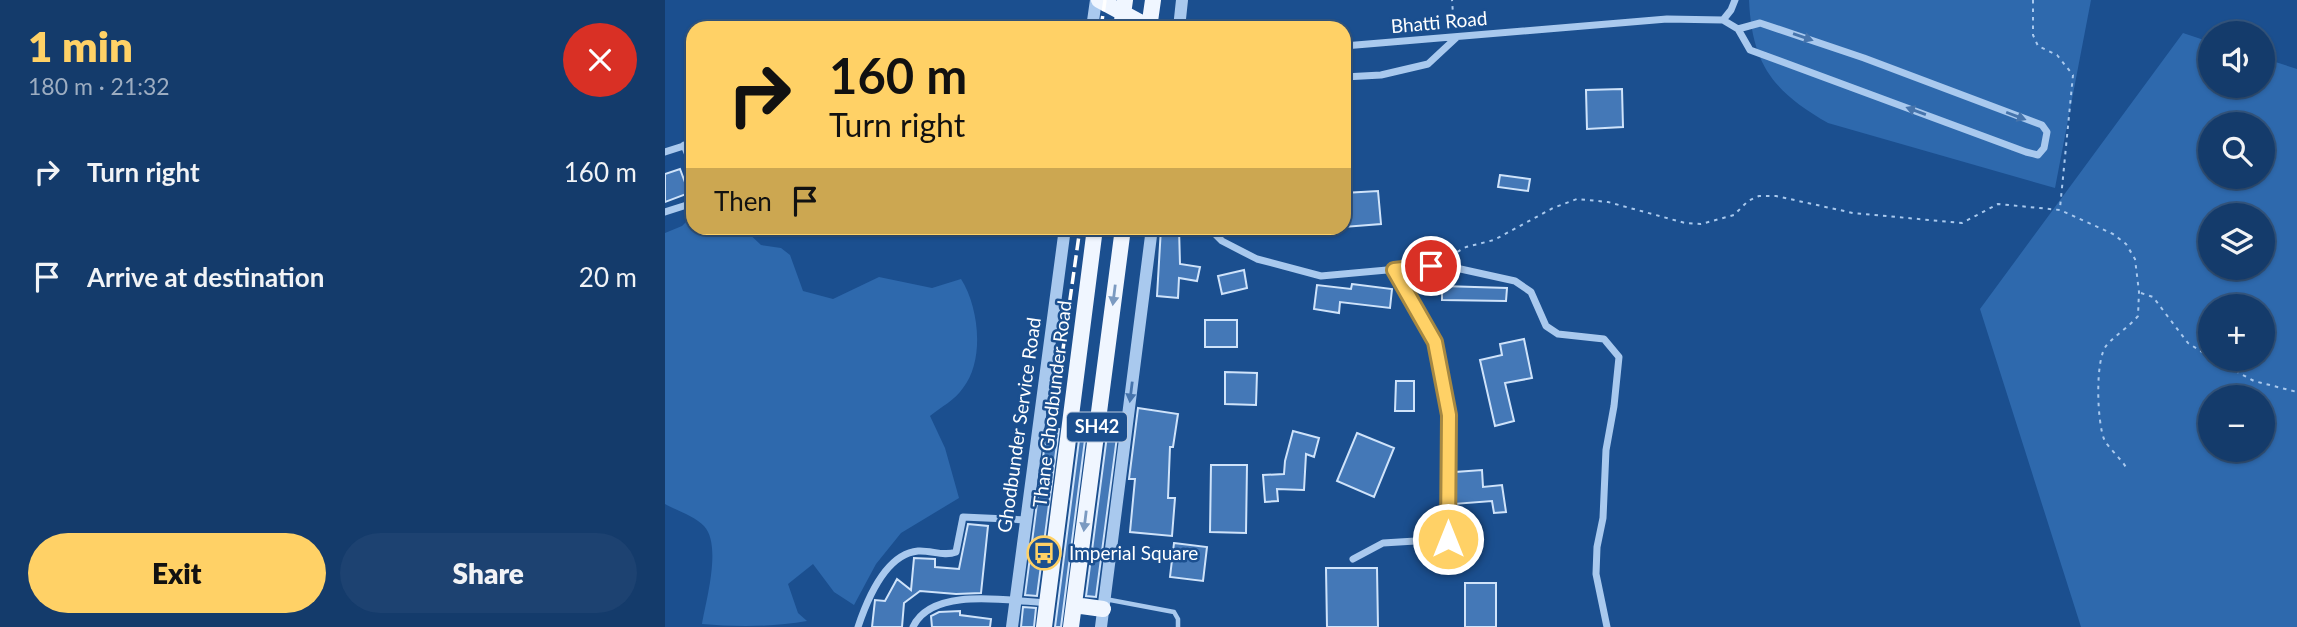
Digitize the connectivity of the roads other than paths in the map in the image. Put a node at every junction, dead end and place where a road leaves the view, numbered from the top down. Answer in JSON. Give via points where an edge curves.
{"nodes":[{"id":1,"x":1097,"y":0,"type":"edge"},
{"id":2,"x":1153,"y":0,"type":"edge"},
{"id":3,"x":1182,"y":0,"type":"edge"},
{"id":4,"x":1735,"y":0,"type":"edge"},
{"id":5,"x":1123,"y":14,"type":"edge"},
{"id":6,"x":1723,"y":20,"type":"junction"},
{"id":7,"x":1093,"y":21,"type":"edge"},
{"id":8,"x":1150,"y":21,"type":"edge"},
{"id":9,"x":1180,"y":21,"type":"edge"},
{"id":10,"x":1738,"y":29,"type":"junction"},
{"id":11,"x":1457,"y":36,"type":"junction"},
{"id":12,"x":1351,"y":45,"type":"edge"},
{"id":13,"x":1351,"y":77,"type":"edge"},
{"id":14,"x":684,"y":145,"type":"joint"},
{"id":15,"x":686,"y":150,"type":"edge"},
{"id":16,"x":665,"y":152,"type":"edge"},
{"id":17,"x":686,"y":206,"type":"edge"},
{"id":18,"x":665,"y":212,"type":"edge"},
{"id":19,"x":1064,"y":235,"type":"edge"},
{"id":20,"x":1094,"y":235,"type":"edge"},
{"id":21,"x":1122,"y":235,"type":"edge"},
{"id":22,"x":1152,"y":235,"type":"edge"},
{"id":23,"x":1216,"y":235,"type":"edge"},
{"id":24,"x":1394,"y":270,"type":"junction"},
{"id":25,"x":1026,"y":520,"type":"junction"},
{"id":26,"x":1353,"y":559,"type":"dead end"},
{"id":27,"x":1015,"y":601,"type":"junction"},
{"id":28,"x":1048,"y":603,"type":"junction"},
{"id":29,"x":1104,"y":604,"type":"junction"},
{"id":30,"x":1074,"y":605,"type":"junction"},
{"id":31,"x":858,"y":627,"type":"edge"},
{"id":32,"x":913,"y":627,"type":"edge"},
{"id":33,"x":1012,"y":627,"type":"edge"},
{"id":34,"x":1044,"y":627,"type":"edge"},
{"id":35,"x":1071,"y":627,"type":"edge"},
{"id":36,"x":1101,"y":627,"type":"edge"},
{"id":37,"x":1178,"y":627,"type":"edge"},
{"id":38,"x":1607,"y":627,"type":"edge"}],
"edges":[{"from":1,"to":5,"type":"main road"},
{"from":1,"to":7,"type":"street"},
{"from":2,"to":8,"type":"main road"},
{"from":3,"to":9,"type":"street"},
{"from":4,"to":6,"type":"street"},
{"from":6,"to":10,"type":"street"},
{"from":6,"to":11,"type":"street","name":"Bhatti Road","via":[[1668,19]]},
{"from":10,"to":10,"type":"street","one_way":true,"via":[[1760,23],[2042,125],[2047,132],[2045,148],[2038,155],[2026,152],[1750,50]]},
{"from":11,"to":12,"type":"street","name":"Bhatti Road"},
{"from":11,"to":13,"type":"street","via":[[1428,64]]},
{"from":14,"to":15,"type":"street"},
{"from":14,"to":16,"type":"street"},
{"from":17,"to":18,"type":"street"},
{"from":19,"to":25,"type":"street","name":"Ghodbunder Service Road"},
{"from":20,"to":28,"type":"main road","name":"Thane Ghodbunder Road","number":"SH42"},
{"from":21,"to":30,"type":"main road","number":"SH42","one_way":true},
{"from":22,"to":29,"type":"street","one_way":true},
{"from":23,"to":24,"type":"street","via":[[1257,260],[1321,276]]},
{"from":24,"to":26,"type":"street","via":[[1435,342],[1449,415],[1448,539],[1383,543]]},
{"from":24,"to":38,"type":"street","via":[[1440,266],[1515,281],[1531,292],[1546,326],[1558,334],[1604,339],[1619,357],[1596,561]]},
{"from":25,"to":27,"type":"street","name":"Ghodbunder Service Road"},
{"from":25,"to":31,"type":"street","via":[[967,515],[956,552],[904,554],[883,575]]},
{"from":27,"to":28,"type":"street"},
{"from":27,"to":32,"type":"street","via":[[938,603],[917,618]]},
{"from":27,"to":33,"type":"street","name":"Ghodbunder Service Road"},
{"from":28,"to":34,"type":"main road","name":"Thane Ghodbunder Road","number":"SH42"},
{"from":29,"to":30,"type":"main road"},
{"from":29,"to":36,"type":"street"},
{"from":29,"to":37,"type":"lane","via":[[1174,612]]},
{"from":30,"to":35,"type":"main road","number":"SH42"}]}
